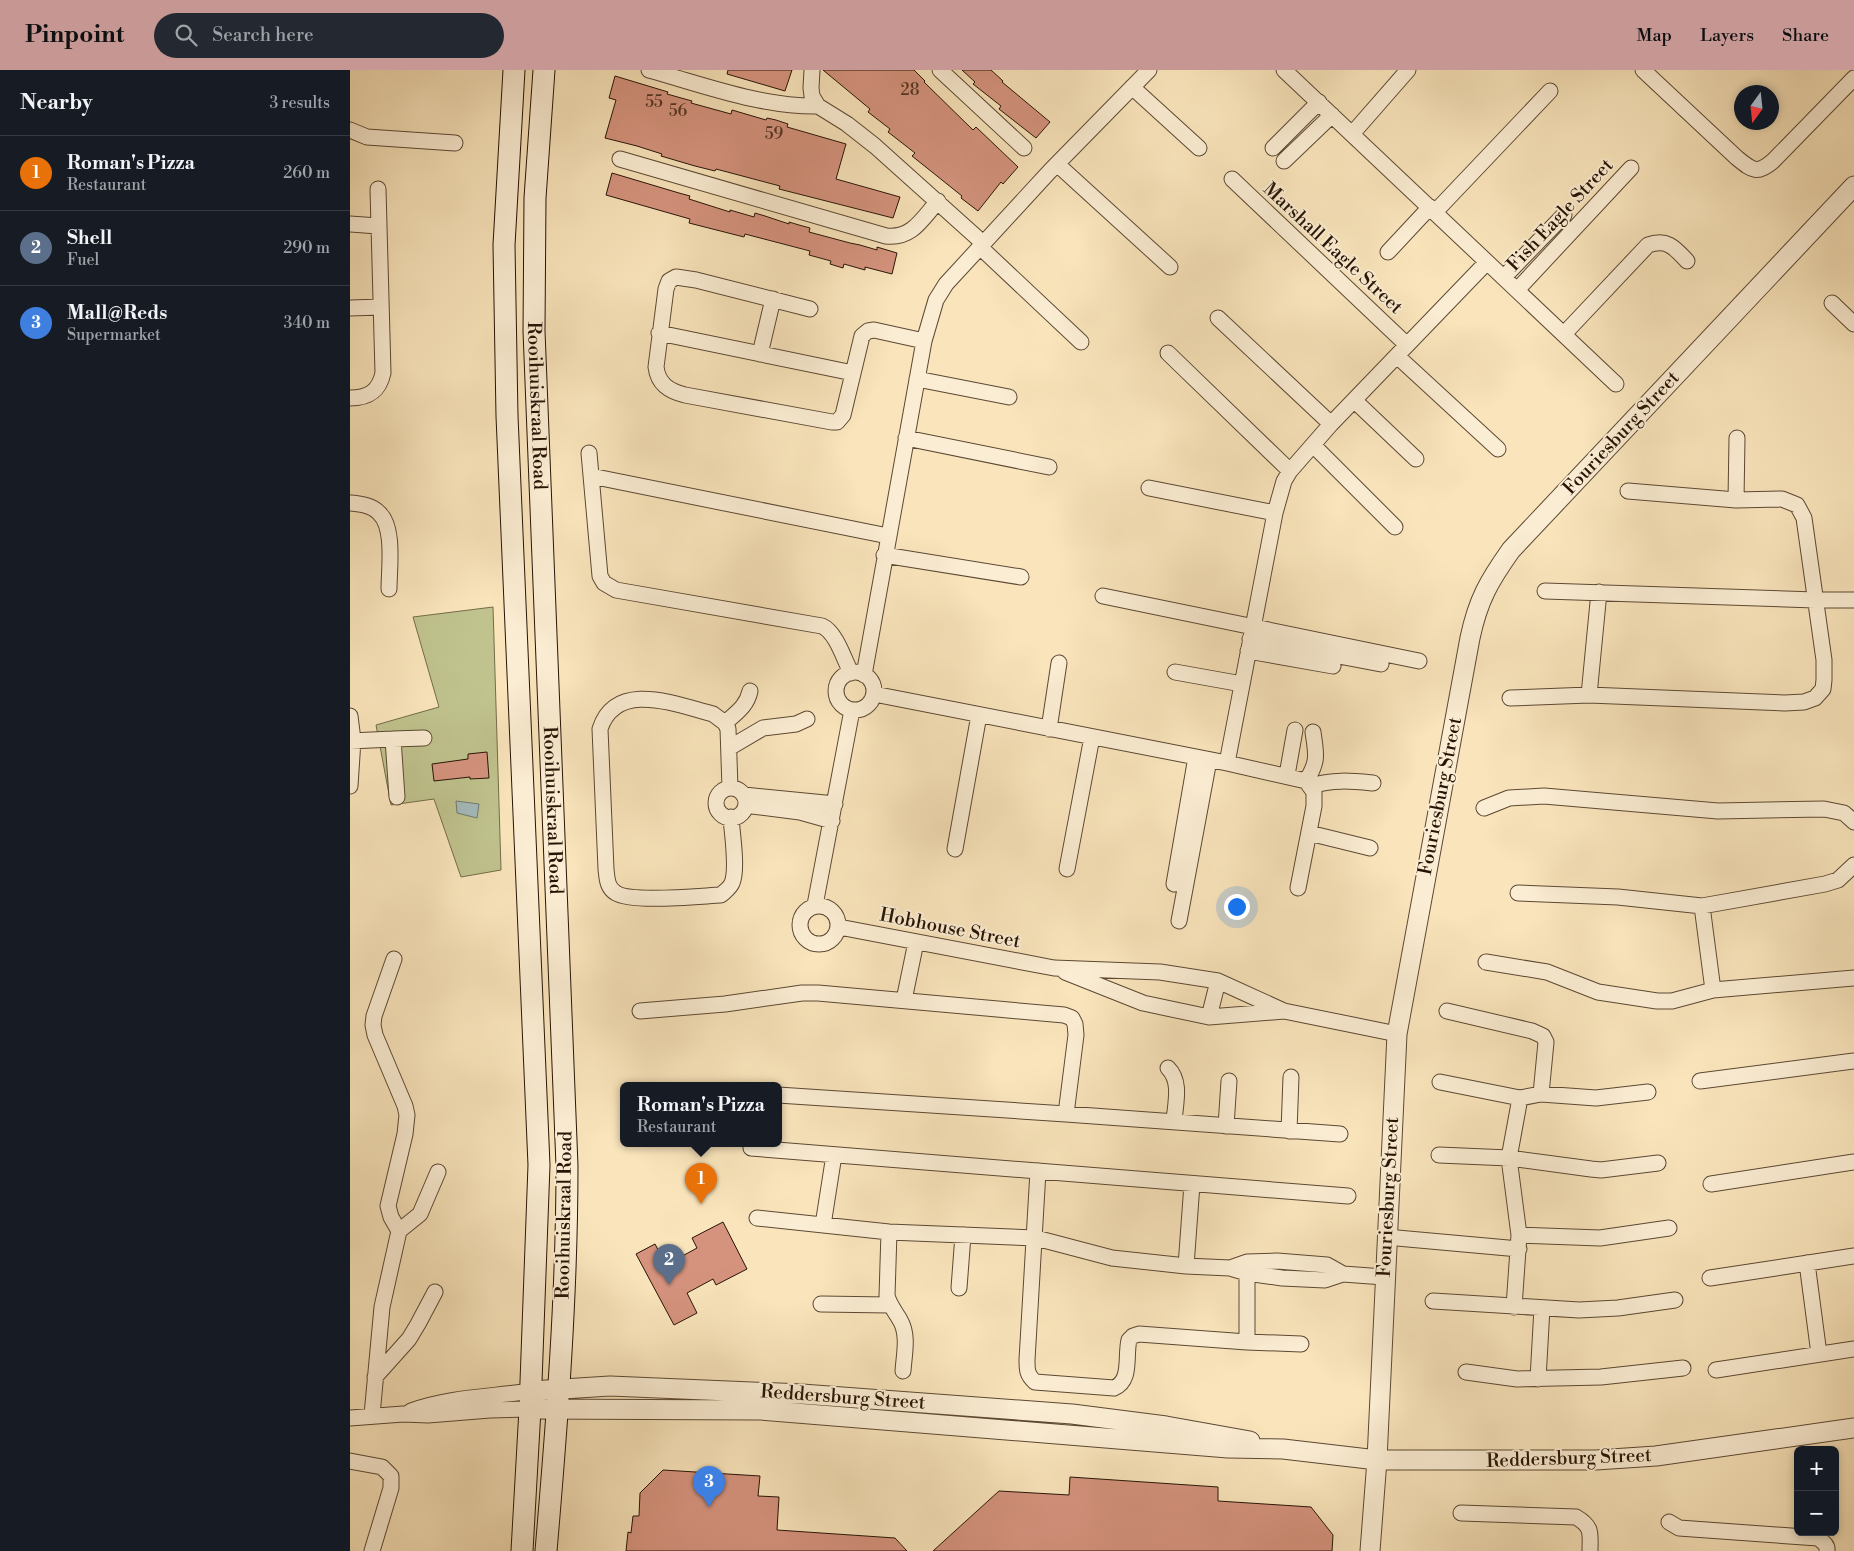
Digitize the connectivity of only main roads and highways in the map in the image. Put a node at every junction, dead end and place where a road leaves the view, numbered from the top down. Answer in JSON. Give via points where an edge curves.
{"nodes":[{"id":1,"x":514,"y":70,"type":"edge"},
{"id":2,"x":544,"y":70,"type":"edge"},
{"id":3,"x":522,"y":1551,"type":"edge"},
{"id":4,"x":546,"y":1551,"type":"edge"}],
"edges":[{"from":1,"to":3,"type":"main road","name":"Rooihuiskraal Road","via":[[504,245],[507,416],[539,1166]]},
{"from":2,"to":4,"type":"main road","name":"Rooihuiskraal Road","via":[[535,198],[534,331],[567,1166],[558,1399]]}]}
